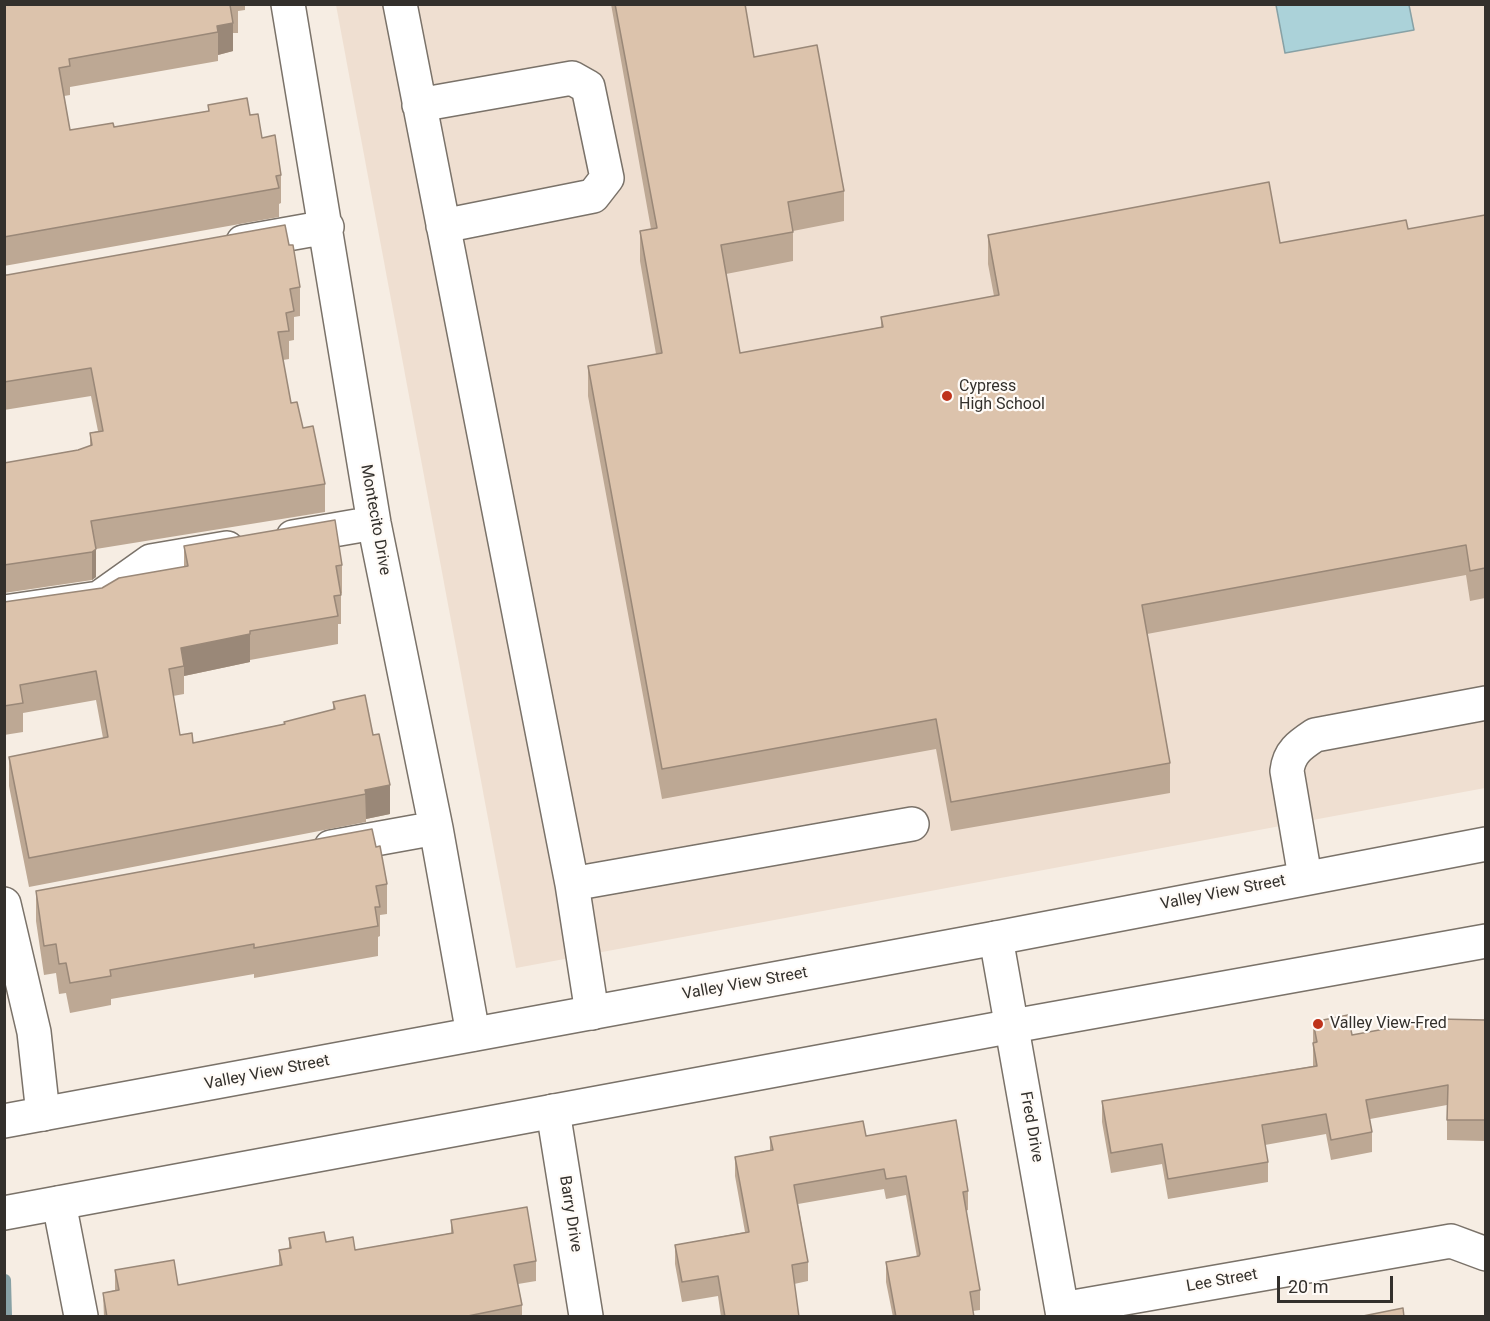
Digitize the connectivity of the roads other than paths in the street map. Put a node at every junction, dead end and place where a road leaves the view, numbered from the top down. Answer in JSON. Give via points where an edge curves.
{"nodes":[{"id":1,"x":288,"y":4,"type":"edge"},
{"id":2,"x":400,"y":4,"type":"edge"},
{"id":3,"x":419,"y":105,"type":"junction"},
{"id":4,"x":443,"y":226,"type":"junction"},
{"id":5,"x":327,"y":227,"type":"junction"},
{"id":6,"x":212,"y":248,"type":"edge"},
{"id":7,"x":374,"y":524,"type":"junction"},
{"id":8,"x":4,"y":612,"type":"edge"},
{"id":9,"x":1485,"y":703,"type":"edge"},
{"id":10,"x":912,"y":824,"type":"dead end"},
{"id":11,"x":436,"y":828,"type":"junction"},
{"id":12,"x":1485,"y":844,"type":"edge"},
{"id":13,"x":307,"y":852,"type":"edge"},
{"id":14,"x":1305,"y":877,"type":"junction"},
{"id":15,"x":572,"y":884,"type":"junction"},
{"id":16,"x":4,"y":904,"type":"edge"},
{"id":17,"x":996,"y":938,"type":"junction"},
{"id":18,"x":1485,"y":941,"type":"edge"},
{"id":19,"x":592,"y":1013,"type":"junction"},
{"id":20,"x":1013,"y":1026,"type":"junction"},
{"id":21,"x":473,"y":1034,"type":"junction"},
{"id":22,"x":553,"y":1111,"type":"junction"},
{"id":23,"x":44,"y":1114,"type":"junction"},
{"id":24,"x":4,"y":1121,"type":"edge"},
{"id":25,"x":58,"y":1203,"type":"junction"},
{"id":26,"x":4,"y":1213,"type":"edge"},
{"id":27,"x":1485,"y":1254,"type":"edge"},
{"id":28,"x":1063,"y":1313,"type":"edge"},
{"id":29,"x":81,"y":1317,"type":"edge"},
{"id":30,"x":586,"y":1317,"type":"edge"}],
"edges":[{"from":1,"to":5,"type":"main road","name":"Montecito Drive"},
{"from":2,"to":3,"type":"main road"},
{"from":3,"to":4,"type":"main road"},
{"from":3,"to":4,"type":"main road","via":[[572,78],[588,87],[607,178],[593,196]]},
{"from":4,"to":15,"type":"main road"},
{"from":5,"to":6,"type":"main road"},
{"from":5,"to":7,"type":"main road","name":"Montecito Drive"},
{"from":7,"to":8,"type":"main road","via":[[151,561],[99,598]]},
{"from":7,"to":11,"type":"main road","name":"Montecito Drive"},
{"from":9,"to":14,"type":"main road","via":[[1315,735],[1297,748],[1288,759],[1287,771]]},
{"from":10,"to":15,"type":"main road"},
{"from":11,"to":13,"type":"main road"},
{"from":11,"to":21,"type":"main road","name":"Montecito Drive"},
{"from":12,"to":14,"type":"main road","name":"Valley View Street"},
{"from":14,"to":17,"type":"main road","name":"Valley View Street"},
{"from":15,"to":19,"type":"main road"},
{"from":16,"to":23,"type":"main road","via":[[34,1032]]},
{"from":17,"to":19,"type":"main road","name":"Valley View Street"},
{"from":17,"to":20,"type":"main road","name":"Fred Drive"},
{"from":18,"to":20,"type":"main road"},
{"from":19,"to":21,"type":"main road","name":"Valley View Street"},
{"from":20,"to":22,"type":"main road"},
{"from":20,"to":28,"type":"main road","name":"Fred Drive"},
{"from":21,"to":23,"type":"main road","name":"Valley View Street"},
{"from":22,"to":25,"type":"main road"},
{"from":22,"to":30,"type":"main road","name":"Barry Drive"},
{"from":23,"to":24,"type":"main road","name":"Valley View Street"},
{"from":25,"to":26,"type":"main road"},
{"from":25,"to":29,"type":"main road"},
{"from":27,"to":28,"type":"main road","name":"Lee Street","via":[[1451,1240]]}]}
